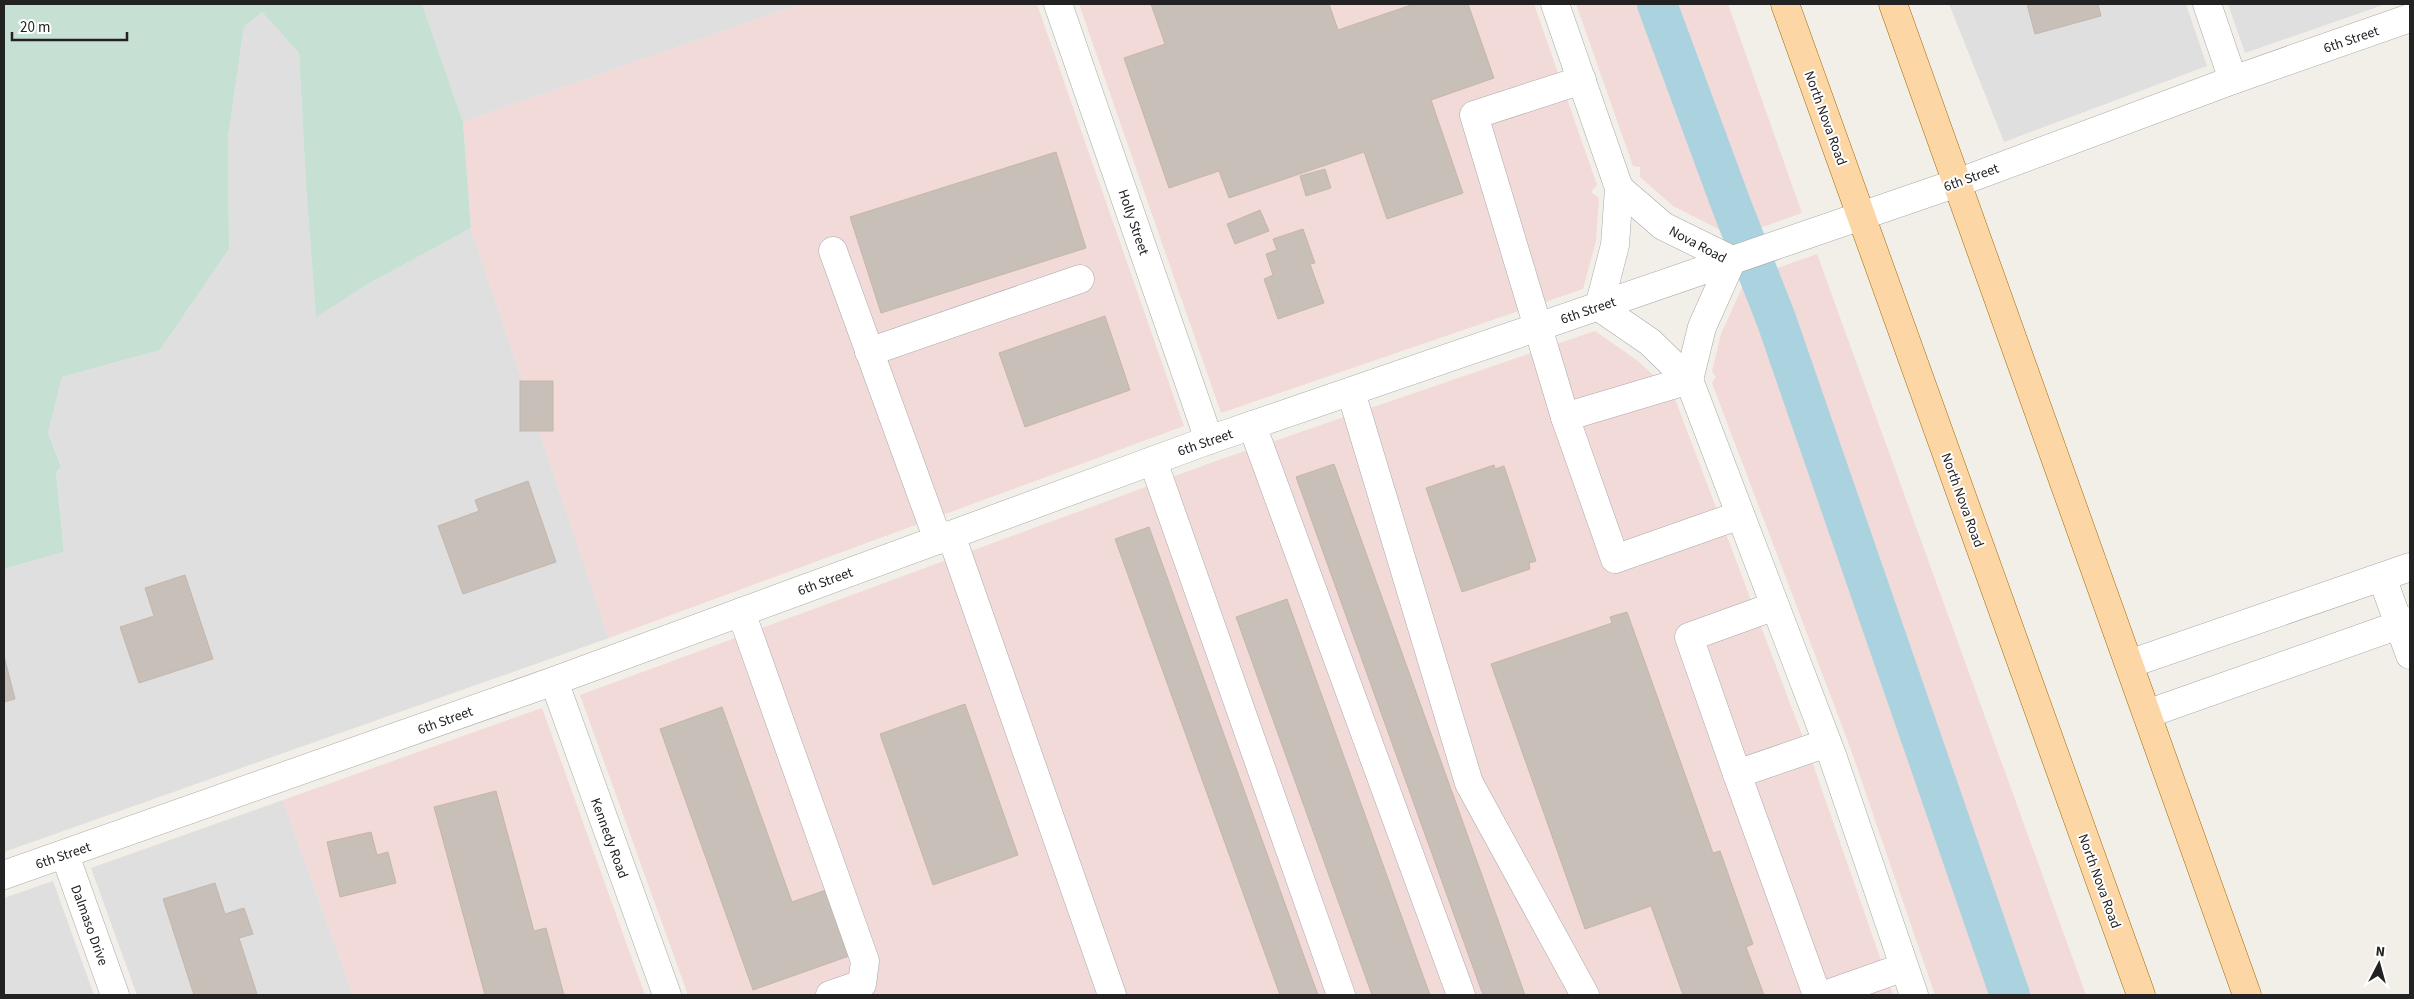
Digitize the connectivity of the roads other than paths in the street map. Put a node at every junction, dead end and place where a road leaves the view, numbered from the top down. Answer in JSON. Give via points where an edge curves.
{"nodes":[{"id":1,"x":1058,"y":4,"type":"edge"},
{"id":2,"x":1555,"y":4,"type":"edge"},
{"id":3,"x":1786,"y":4,"type":"edge"},
{"id":4,"x":1893,"y":4,"type":"edge"},
{"id":5,"x":2207,"y":4,"type":"edge"},
{"id":6,"x":2410,"y":18,"type":"edge"},
{"id":7,"x":1582,"y":80,"type":"junction"},
{"id":8,"x":2233,"y":80,"type":"junction"},
{"id":9,"x":1957,"y":183,"type":"junction"},
{"id":10,"x":1619,"y":188,"type":"junction"},
{"id":11,"x":1861,"y":216,"type":"junction"},
{"id":12,"x":833,"y":251,"type":"dead end"},
{"id":13,"x":1732,"y":260,"type":"junction"},
{"id":14,"x":1080,"y":279,"type":"dead end"},
{"id":15,"x":1599,"y":307,"type":"junction"},
{"id":16,"x":1537,"y":327,"type":"junction"},
{"id":17,"x":869,"y":352,"type":"junction"},
{"id":18,"x":1689,"y":380,"type":"junction"},
{"id":19,"x":1351,"y":392,"type":"junction"},
{"id":20,"x":1565,"y":416,"type":"junction"},
{"id":21,"x":1252,"y":425,"type":"junction"},
{"id":22,"x":1209,"y":440,"type":"junction"},
{"id":23,"x":1153,"y":461,"type":"junction"},
{"id":24,"x":1740,"y":515,"type":"junction"},
{"id":25,"x":944,"y":537,"type":"junction"},
{"id":26,"x":2410,"y":567,"type":"edge"},
{"id":27,"x":2382,"y":577,"type":"junction"},
{"id":28,"x":1775,"y":606,"type":"junction"},
{"id":29,"x":741,"y":612,"type":"junction"},
{"id":30,"x":2405,"y":623,"type":"edge"},
{"id":31,"x":2410,"y":655,"type":"edge"},
{"id":32,"x":2129,"y":664,"type":"junction"},
{"id":33,"x":554,"y":681,"type":"junction"},
{"id":34,"x":2147,"y":714,"type":"junction"},
{"id":35,"x":1827,"y":742,"type":"junction"},
{"id":36,"x":1737,"y":774,"type":"junction"},
{"id":37,"x":65,"y":855,"type":"junction"},
{"id":38,"x":4,"y":875,"type":"edge"},
{"id":39,"x":1904,"y":967,"type":"junction"},
{"id":40,"x":115,"y":995,"type":"edge"},
{"id":41,"x":666,"y":995,"type":"edge"},
{"id":42,"x":830,"y":995,"type":"edge"},
{"id":43,"x":1112,"y":995,"type":"edge"},
{"id":44,"x":1341,"y":995,"type":"edge"},
{"id":45,"x":1461,"y":995,"type":"edge"},
{"id":46,"x":1585,"y":995,"type":"edge"},
{"id":47,"x":1817,"y":995,"type":"edge"},
{"id":48,"x":1825,"y":995,"type":"edge"},
{"id":49,"x":1914,"y":995,"type":"edge"},
{"id":50,"x":2141,"y":995,"type":"edge"},
{"id":51,"x":2247,"y":995,"type":"edge"}],
"edges":[{"from":1,"to":22,"type":"street","name":"Holly Street"},
{"from":2,"to":7,"type":"street"},
{"from":3,"to":11,"type":"main road","name":"North Nova Road"},
{"from":4,"to":9,"type":"main road"},
{"from":5,"to":8,"type":"street"},
{"from":6,"to":8,"type":"street","name":"6th Street"},
{"from":7,"to":10,"type":"street"},
{"from":7,"to":16,"type":"street","via":[[1474,115]]},
{"from":8,"to":9,"type":"street","name":"6th Street"},
{"from":9,"to":11,"type":"street","name":"6th Street"},
{"from":9,"to":32,"type":"main road"},
{"from":10,"to":13,"type":"street","name":"Nova Road","via":[[1663,226]]},
{"from":10,"to":15,"type":"street","via":[[1615,245]]},
{"from":11,"to":13,"type":"street","name":"6th Street"},
{"from":11,"to":50,"type":"main road","name":"North Nova Road"},
{"from":12,"to":17,"type":"street"},
{"from":13,"to":15,"type":"street","name":"6th Street"},
{"from":13,"to":18,"type":"street","name":"Nova Road","via":[[1702,327]]},
{"from":14,"to":17,"type":"street"},
{"from":15,"to":16,"type":"street","name":"6th Street"},
{"from":15,"to":18,"type":"street","via":[[1650,342]]},
{"from":16,"to":19,"type":"street","name":"6th Street"},
{"from":16,"to":20,"type":"street"},
{"from":17,"to":25,"type":"street"},
{"from":18,"to":20,"type":"street"},
{"from":18,"to":24,"type":"street"},
{"from":19,"to":21,"type":"street","name":"6th Street"},
{"from":19,"to":46,"type":"street","via":[[1469,783]]},
{"from":20,"to":24,"type":"street","via":[[1615,559]]},
{"from":21,"to":22,"type":"street","name":"6th Street"},
{"from":21,"to":45,"type":"street"},
{"from":22,"to":23,"type":"street","name":"6th Street"},
{"from":23,"to":25,"type":"street","name":"6th Street"},
{"from":23,"to":44,"type":"street"},
{"from":24,"to":28,"type":"street"},
{"from":25,"to":29,"type":"street","name":"6th Street"},
{"from":25,"to":43,"type":"street"},
{"from":26,"to":27,"type":"street"},
{"from":27,"to":30,"type":"street"},
{"from":27,"to":32,"type":"street"},
{"from":28,"to":35,"type":"street"},
{"from":28,"to":36,"type":"street","via":[[1689,637]]},
{"from":29,"to":33,"type":"street","name":"6th Street"},
{"from":29,"to":42,"type":"street","via":[[865,961],[862,984]]},
{"from":30,"to":31,"type":"street"},
{"from":30,"to":34,"type":"street"},
{"from":32,"to":34,"type":"main road"},
{"from":33,"to":37,"type":"street","name":"6th Street"},
{"from":33,"to":41,"type":"street","name":"Kennedy Road"},
{"from":34,"to":51,"type":"main road"},
{"from":35,"to":36,"type":"street"},
{"from":35,"to":39,"type":"street"},
{"from":36,"to":47,"type":"street"},
{"from":37,"to":38,"type":"street","name":"6th Street"},
{"from":37,"to":40,"type":"street","name":"Dalmaso Drive"},
{"from":39,"to":48,"type":"street"},
{"from":39,"to":49,"type":"street"}]}
